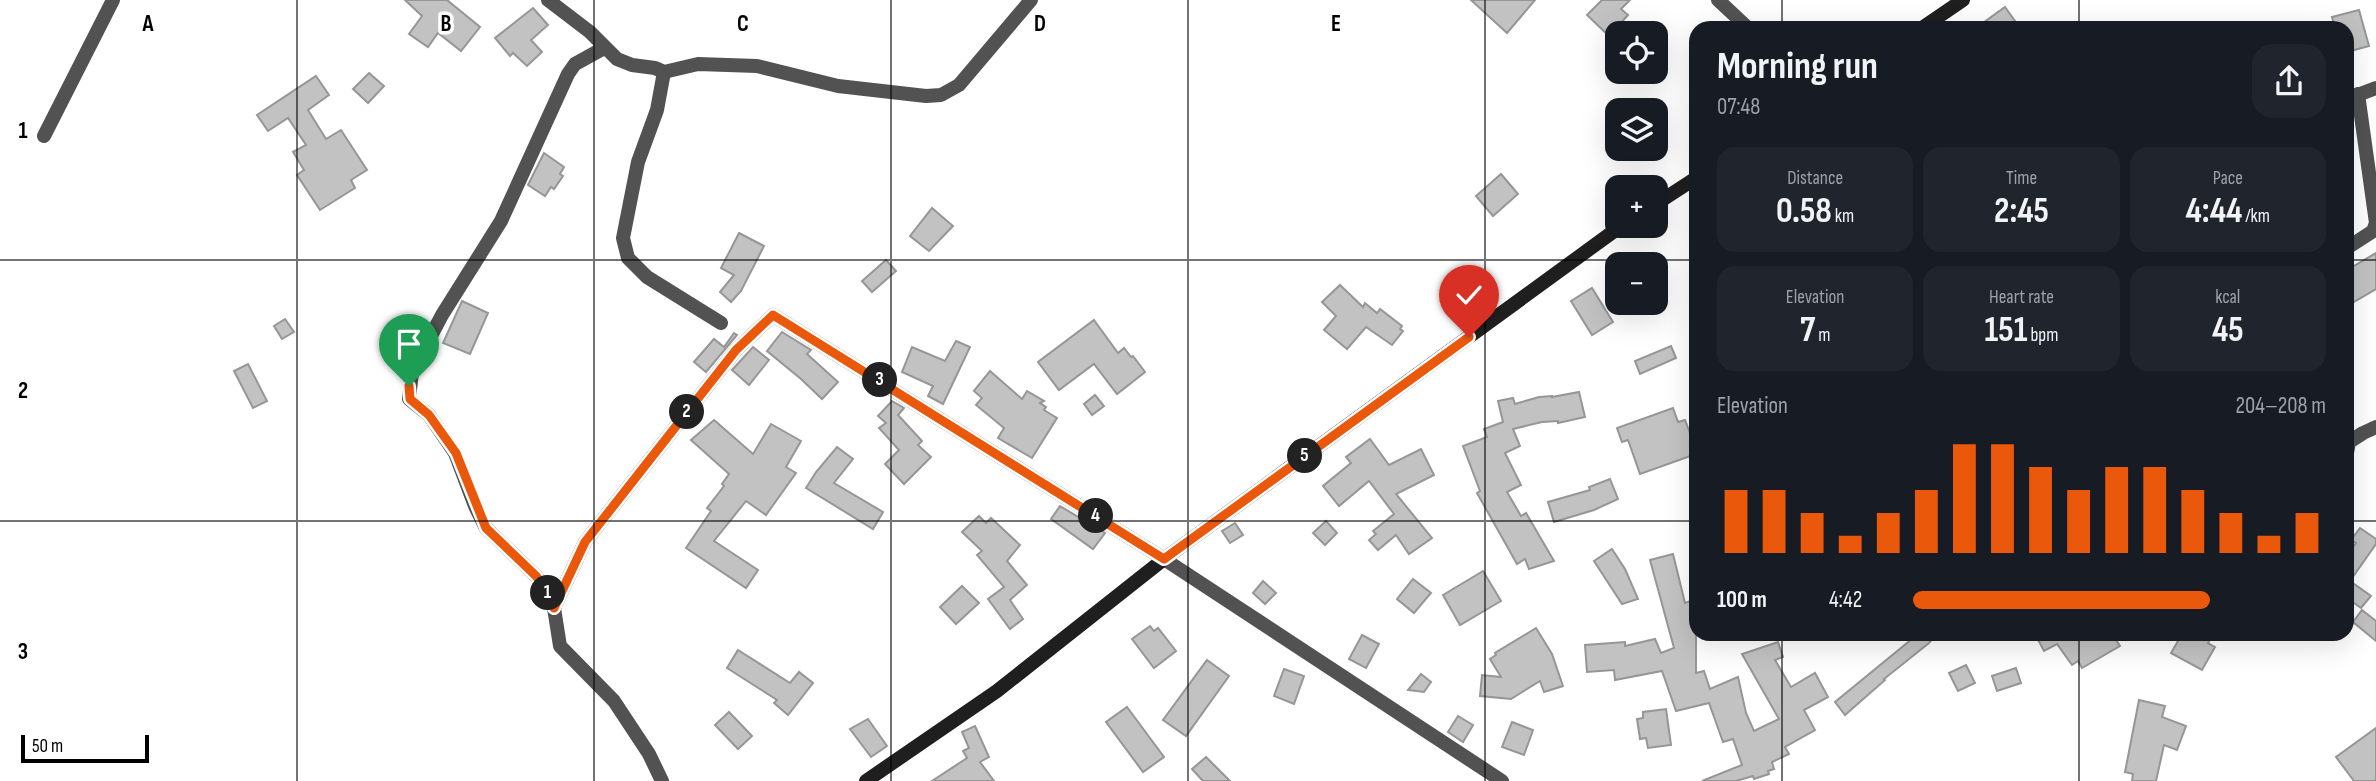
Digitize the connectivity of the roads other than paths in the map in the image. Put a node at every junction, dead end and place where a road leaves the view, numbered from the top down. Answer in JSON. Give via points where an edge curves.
{"nodes":[{"id":1,"x":113,"y":0,"type":"edge"},
{"id":2,"x":548,"y":0,"type":"edge"},
{"id":3,"x":1031,"y":0,"type":"edge"},
{"id":4,"x":1718,"y":0,"type":"edge"},
{"id":5,"x":1964,"y":0,"type":"edge"},
{"id":6,"x":1740,"y":21,"type":"edge"},
{"id":7,"x":1933,"y":21,"type":"edge"},
{"id":8,"x":604,"y":48,"type":"junction"},
{"id":9,"x":664,"y":72,"type":"junction"},
{"id":10,"x":2376,"y":88,"type":"edge"},
{"id":11,"x":2354,"y":96,"type":"edge"},
{"id":12,"x":2354,"y":108,"type":"edge"},
{"id":13,"x":44,"y":136,"type":"dead end"},
{"id":14,"x":1689,"y":183,"type":"edge"},
{"id":15,"x":1668,"y":196,"type":"edge"},
{"id":16,"x":1605,"y":238,"type":"edge"},
{"id":17,"x":2354,"y":243,"type":"edge"},
{"id":18,"x":721,"y":323,"type":"dead end"},
{"id":19,"x":2376,"y":427,"type":"edge"},
{"id":20,"x":2354,"y":439,"type":"edge"},
{"id":21,"x":1164,"y":559,"type":"junction"},
{"id":22,"x":554,"y":608,"type":"junction"},
{"id":23,"x":662,"y":781,"type":"edge"},
{"id":24,"x":866,"y":781,"type":"edge"},
{"id":25,"x":1502,"y":781,"type":"edge"}],
"edges":[{"from":1,"to":13,"type":"street"},
{"from":2,"to":8,"type":"street"},
{"from":3,"to":9,"type":"street","via":[[959,85],[941,95],[838,86],[757,66],[698,64]]},
{"from":4,"to":6,"type":"street"},
{"from":5,"to":7,"type":"street"},
{"from":8,"to":9,"type":"street","via":[[632,65]]},
{"from":8,"to":22,"type":"street","via":[[575,64],[568,74],[501,222],[442,316],[409,386],[410,399],[429,415],[456,453],[486,528],[536,576]]},
{"from":9,"to":18,"type":"street","via":[[657,110],[638,162],[623,238],[628,258],[647,277]]},
{"from":10,"to":11,"type":"street"},
{"from":12,"to":17,"type":"street","via":[[2376,223],[2373,231]]},
{"from":14,"to":15,"type":"street"},
{"from":16,"to":21,"type":"street"},
{"from":19,"to":20,"type":"street"},
{"from":21,"to":22,"type":"street","via":[[773,315],[736,350],[585,542]]},
{"from":21,"to":24,"type":"street","via":[[996,691]]},
{"from":21,"to":25,"type":"street"},
{"from":22,"to":23,"type":"street","via":[[560,646],[614,701]]}]}
